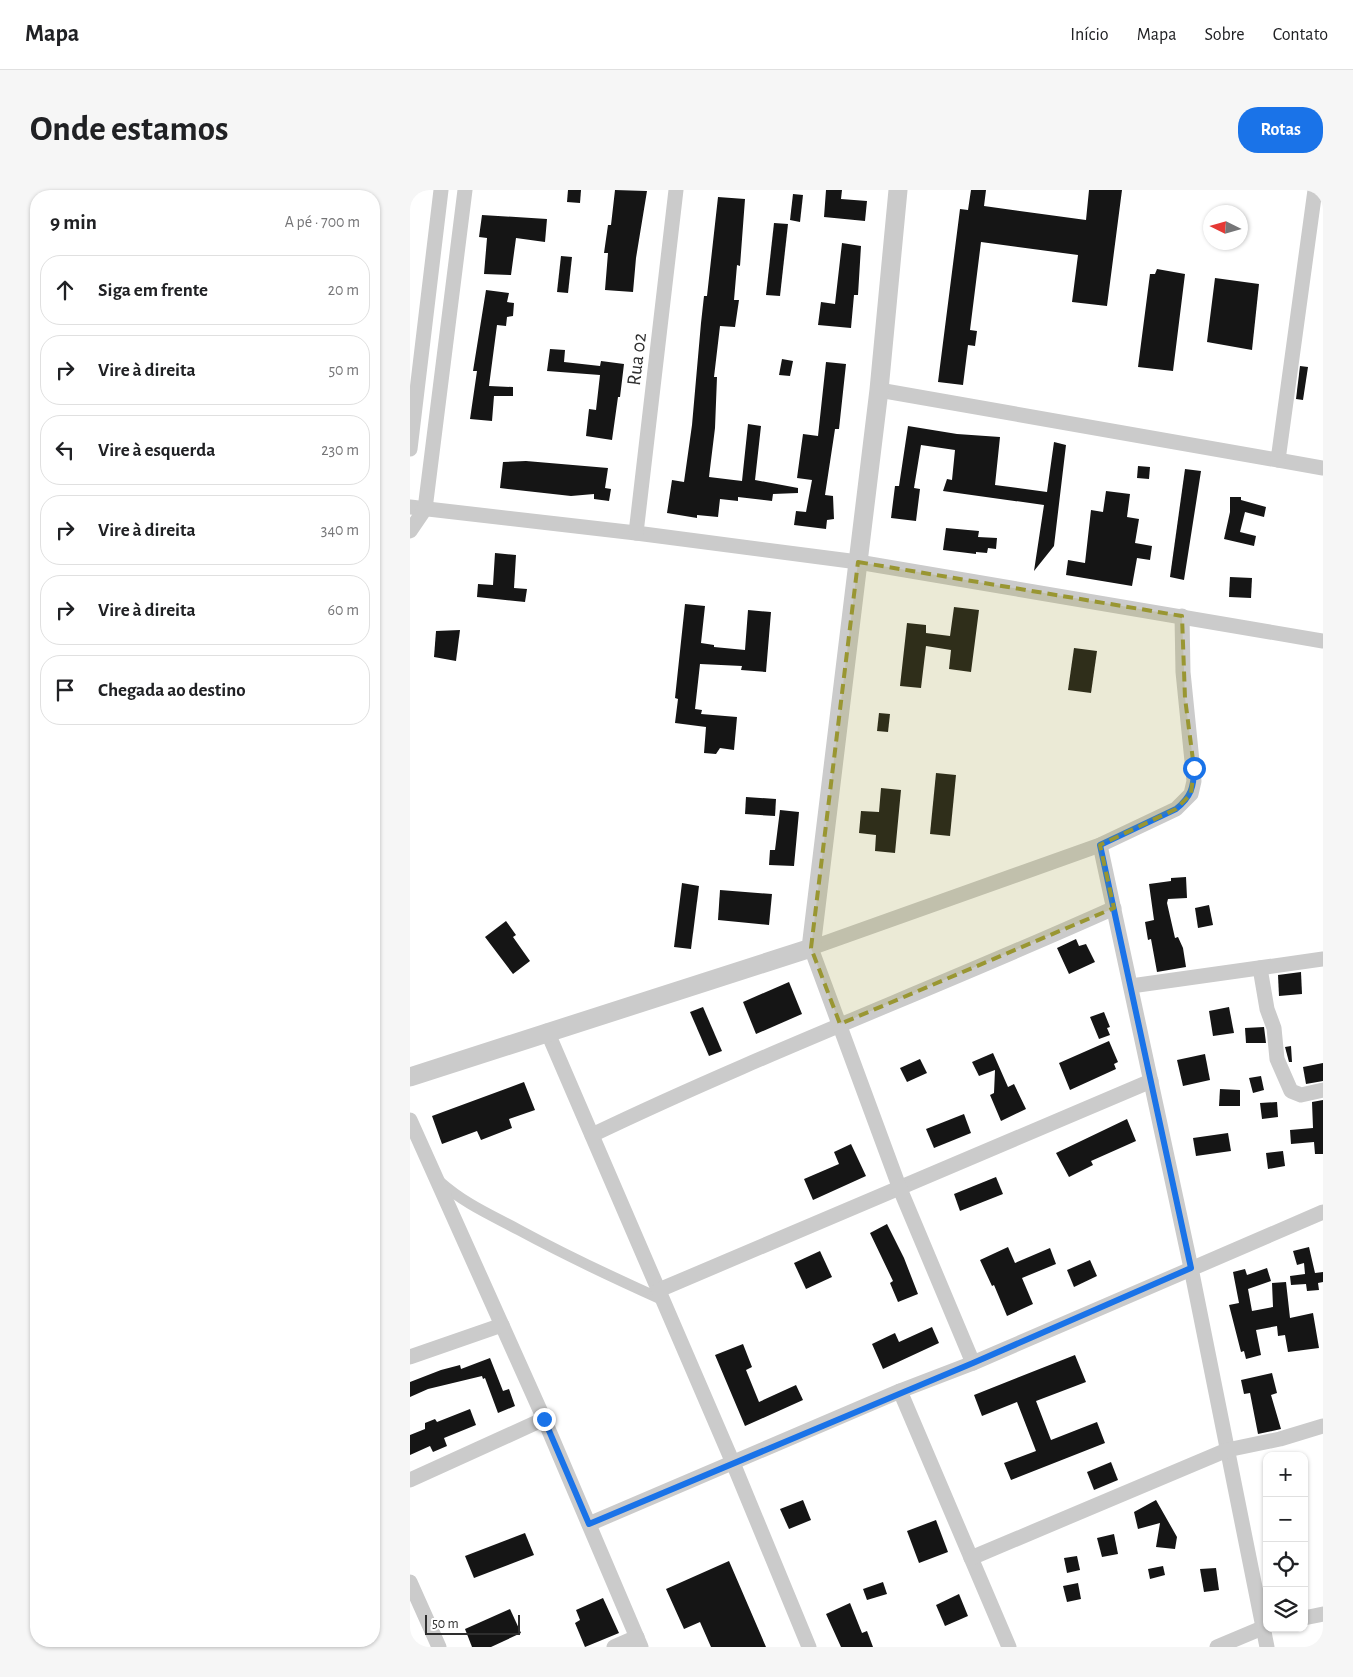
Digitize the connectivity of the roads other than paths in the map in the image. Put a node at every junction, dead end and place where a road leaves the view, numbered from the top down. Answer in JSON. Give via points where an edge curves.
{"nodes":[{"id":1,"x":441,"y":190,"type":"edge"},
{"id":2,"x":465,"y":190,"type":"edge"},
{"id":3,"x":676,"y":190,"type":"edge"},
{"id":4,"x":898,"y":190,"type":"edge"},
{"id":5,"x":1315,"y":190,"type":"edge"},
{"id":6,"x":879,"y":390,"type":"junction"},
{"id":7,"x":410,"y":449,"type":"edge"},
{"id":8,"x":1278,"y":460,"type":"junction"},
{"id":9,"x":1323,"y":468,"type":"edge"},
{"id":10,"x":418,"y":508,"type":"edge"},
{"id":11,"x":410,"y":531,"type":"edge"},
{"id":12,"x":636,"y":533,"type":"junction"},
{"id":13,"x":858,"y":562,"type":"junction"},
{"id":14,"x":1182,"y":616,"type":"junction"},
{"id":15,"x":1323,"y":641,"type":"edge"},
{"id":16,"x":1100,"y":845,"type":"junction"},
{"id":17,"x":1114,"y":908,"type":"junction"},
{"id":18,"x":811,"y":948,"type":"junction"},
{"id":19,"x":1323,"y":959,"type":"edge"},
{"id":20,"x":1260,"y":968,"type":"junction"},
{"id":21,"x":1131,"y":986,"type":"junction"},
{"id":22,"x":840,"y":1024,"type":"junction"},
{"id":23,"x":547,"y":1031,"type":"junction"},
{"id":24,"x":410,"y":1077,"type":"edge"},
{"id":25,"x":1151,"y":1081,"type":"junction"},
{"id":26,"x":1323,"y":1090,"type":"edge"},
{"id":27,"x":410,"y":1120,"type":"edge"},
{"id":28,"x":592,"y":1135,"type":"junction"},
{"id":29,"x":439,"y":1181,"type":"junction"},
{"id":30,"x":900,"y":1189,"type":"junction"},
{"id":31,"x":1323,"y":1212,"type":"edge"},
{"id":32,"x":1191,"y":1268,"type":"junction"},
{"id":33,"x":661,"y":1295,"type":"junction"},
{"id":34,"x":502,"y":1325,"type":"junction"},
{"id":35,"x":410,"y":1357,"type":"edge"},
{"id":36,"x":973,"y":1363,"type":"junction"},
{"id":37,"x":900,"y":1392,"type":"junction"},
{"id":38,"x":544,"y":1419,"type":"junction"},
{"id":39,"x":1323,"y":1426,"type":"edge"},
{"id":40,"x":1227,"y":1450,"type":"junction"},
{"id":41,"x":733,"y":1462,"type":"junction"},
{"id":42,"x":410,"y":1480,"type":"edge"},
{"id":43,"x":589,"y":1524,"type":"junction"},
{"id":44,"x":971,"y":1558,"type":"junction"},
{"id":45,"x":410,"y":1582,"type":"edge"},
{"id":46,"x":1323,"y":1614,"type":"edge"},
{"id":47,"x":1308,"y":1617,"type":"edge"},
{"id":48,"x":1263,"y":1622,"type":"edge"},
{"id":49,"x":1263,"y":1627,"type":"edge"},
{"id":50,"x":1265,"y":1632,"type":"edge"},
{"id":51,"x":639,"y":1642,"type":"edge"},
{"id":52,"x":439,"y":1647,"type":"edge"},
{"id":53,"x":614,"y":1647,"type":"edge"},
{"id":54,"x":809,"y":1647,"type":"edge"},
{"id":55,"x":1009,"y":1647,"type":"edge"},
{"id":56,"x":1217,"y":1647,"type":"edge"},
{"id":57,"x":1267,"y":1647,"type":"edge"}],
"edges":[{"from":1,"to":7,"type":"street"},
{"from":2,"to":10,"type":"street"},
{"from":3,"to":12,"type":"street","name":"Rua 02"},
{"from":4,"to":6,"type":"street"},
{"from":5,"to":8,"type":"street"},
{"from":6,"to":8,"type":"street"},
{"from":6,"to":13,"type":"street"},
{"from":8,"to":9,"type":"street"},
{"from":10,"to":11,"type":"street"},
{"from":10,"to":12,"type":"street"},
{"from":12,"to":13,"type":"street"},
{"from":13,"to":14,"type":"street"},
{"from":13,"to":18,"type":"street"},
{"from":14,"to":15,"type":"street"},
{"from":14,"to":16,"type":"street","via":[[1184,698],[1194,768],[1191,794],[1176,809]]},
{"from":16,"to":17,"type":"street"},
{"from":16,"to":18,"type":"street"},
{"from":17,"to":21,"type":"street"},
{"from":17,"to":22,"type":"street"},
{"from":18,"to":22,"type":"street"},
{"from":18,"to":23,"type":"street"},
{"from":19,"to":20,"type":"street"},
{"from":20,"to":21,"type":"street"},
{"from":20,"to":26,"type":"street","via":[[1274,1028],[1277,1059],[1291,1091],[1301,1096]]},
{"from":21,"to":25,"type":"street"},
{"from":22,"to":28,"type":"street"},
{"from":22,"to":30,"type":"street"},
{"from":23,"to":24,"type":"street"},
{"from":23,"to":28,"type":"street"},
{"from":25,"to":30,"type":"street"},
{"from":25,"to":32,"type":"street"},
{"from":27,"to":29,"type":"street"},
{"from":28,"to":33,"type":"street"},
{"from":29,"to":33,"type":"street","via":[[459,1199],[589,1268]]},
{"from":29,"to":34,"type":"street"},
{"from":30,"to":33,"type":"street"},
{"from":30,"to":36,"type":"street"},
{"from":31,"to":32,"type":"street"},
{"from":32,"to":36,"type":"street"},
{"from":32,"to":40,"type":"street"},
{"from":33,"to":41,"type":"street"},
{"from":34,"to":35,"type":"street"},
{"from":34,"to":38,"type":"street"},
{"from":36,"to":37,"type":"street"},
{"from":37,"to":41,"type":"street"},
{"from":37,"to":44,"type":"street"},
{"from":38,"to":42,"type":"street"},
{"from":38,"to":43,"type":"street"},
{"from":39,"to":40,"type":"street"},
{"from":40,"to":44,"type":"street"},
{"from":40,"to":48,"type":"street"},
{"from":41,"to":43,"type":"street"},
{"from":41,"to":54,"type":"street"},
{"from":43,"to":51,"type":"street"},
{"from":44,"to":55,"type":"street"},
{"from":45,"to":52,"type":"street"},
{"from":46,"to":47,"type":"street"},
{"from":49,"to":56,"type":"street"},
{"from":50,"to":57,"type":"street"},
{"from":51,"to":53,"type":"street"}]}
